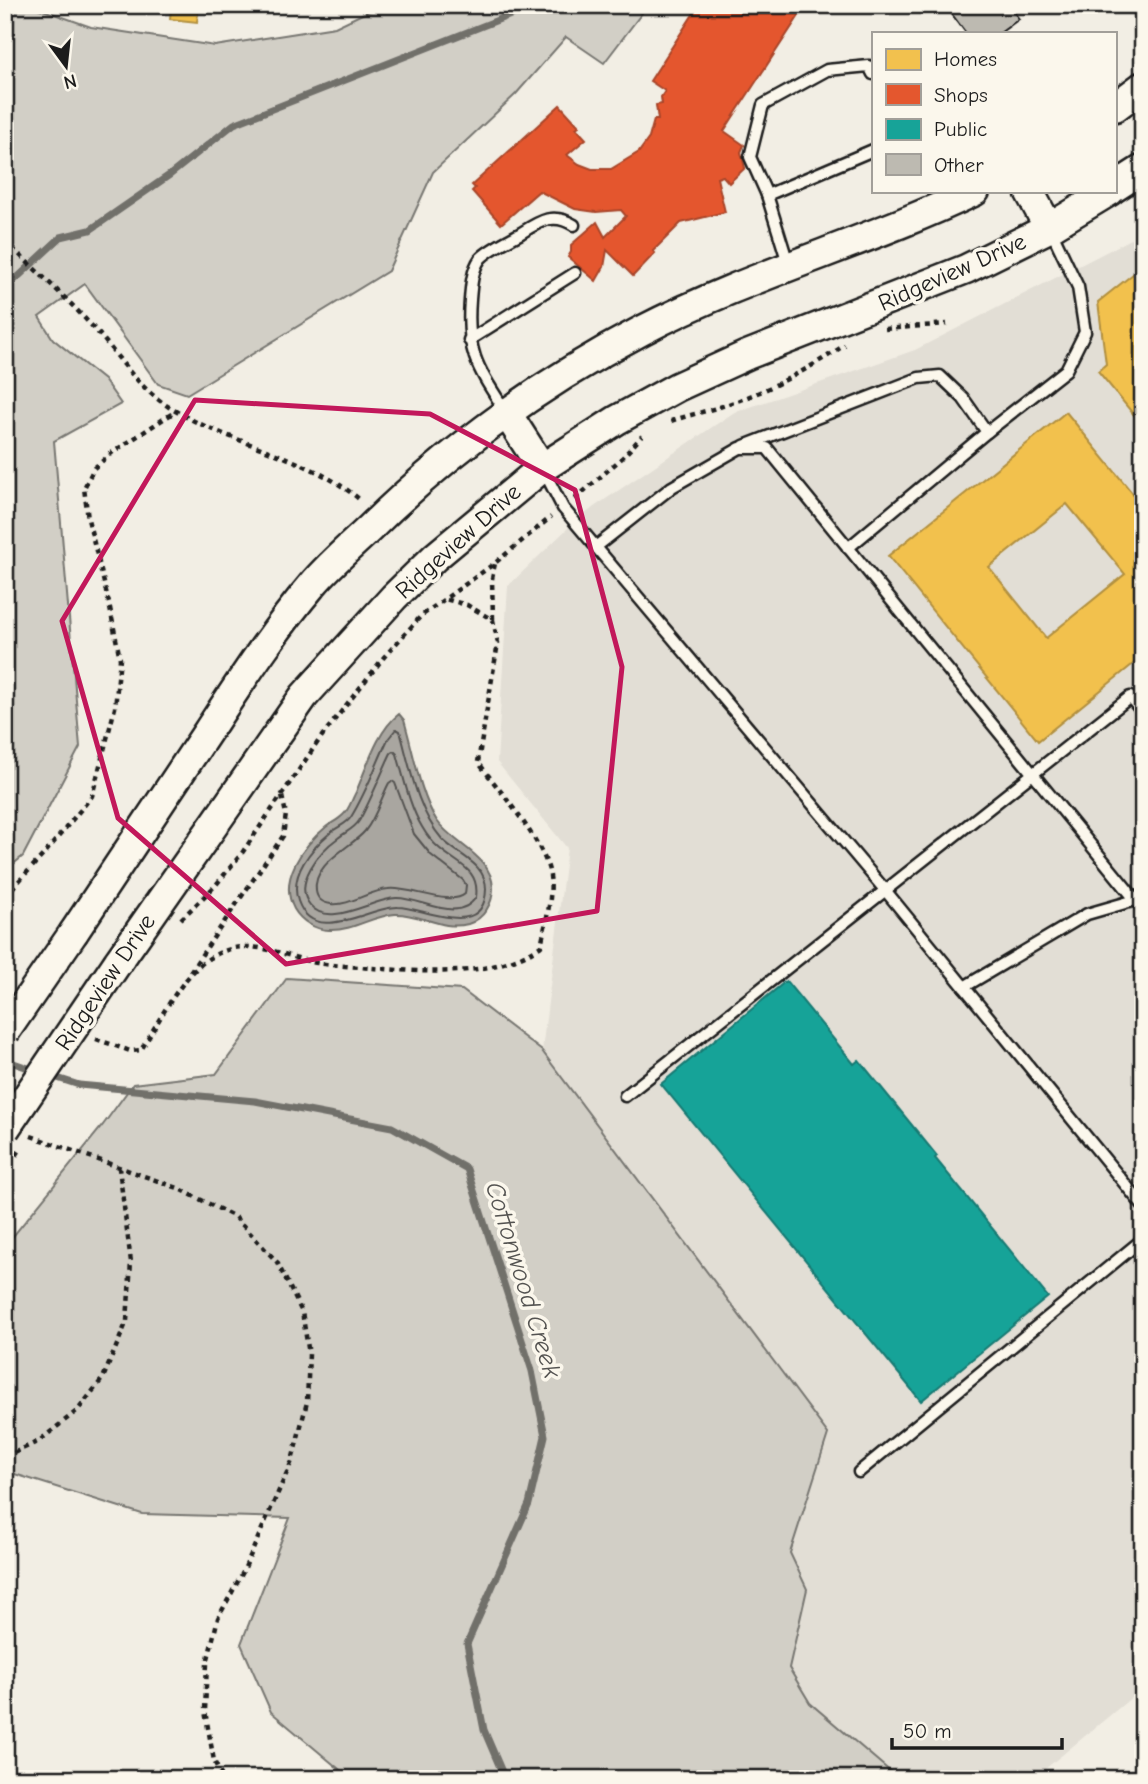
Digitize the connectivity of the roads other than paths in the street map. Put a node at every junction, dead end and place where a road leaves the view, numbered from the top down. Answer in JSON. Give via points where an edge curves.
{"nodes":[{"id":1,"x":872,"y":72,"type":"edge"},
{"id":2,"x":1143,"y":86,"type":"edge"},
{"id":3,"x":1116,"y":106,"type":"edge"},
{"id":4,"x":872,"y":150,"type":"edge"},
{"id":5,"x":1143,"y":169,"type":"edge"},
{"id":6,"x":1116,"y":186,"type":"edge"},
{"id":7,"x":973,"y":192,"type":"edge"},
{"id":8,"x":1030,"y":192,"type":"edge"},
{"id":9,"x":1108,"y":192,"type":"edge"},
{"id":10,"x":767,"y":195,"type":"junction"},
{"id":11,"x":574,"y":225,"type":"dead end"},
{"id":12,"x":1049,"y":228,"type":"junction"},
{"id":13,"x":789,"y":267,"type":"junction"},
{"id":14,"x":575,"y":273,"type":"dead end"},
{"id":15,"x":469,"y":340,"type":"junction"},
{"id":16,"x":506,"y":412,"type":"junction"},
{"id":17,"x":987,"y":432,"type":"junction"},
{"id":18,"x":740,"y":448,"type":"junction"},
{"id":19,"x":542,"y":468,"type":"junction"},
{"id":20,"x":597,"y":546,"type":"junction"},
{"id":21,"x":848,"y":548,"type":"junction"},
{"id":22,"x":1143,"y":713,"type":"edge"},
{"id":23,"x":1031,"y":775,"type":"junction"},
{"id":24,"x":885,"y":890,"type":"junction"},
{"id":25,"x":1139,"y":899,"type":"edge"},
{"id":26,"x":1143,"y":909,"type":"edge"},
{"id":27,"x":964,"y":987,"type":"junction"},
{"id":28,"x":5,"y":1032,"type":"edge"},
{"id":29,"x":625,"y":1096,"type":"dead end"},
{"id":30,"x":18,"y":1132,"type":"edge"},
{"id":31,"x":1143,"y":1206,"type":"edge"},
{"id":32,"x":1143,"y":1240,"type":"edge"},
{"id":33,"x":859,"y":1472,"type":"dead end"}],
"edges":[{"from":1,"to":10,"type":"lane","via":[[869,66],[827,70],[763,105],[750,157]]},
{"from":2,"to":3,"type":"main road"},
{"from":4,"to":10,"type":"lane"},
{"from":5,"to":6,"type":"main road"},
{"from":7,"to":13,"type":"main road"},
{"from":8,"to":12,"type":"main road"},
{"from":9,"to":12,"type":"main road","name":"Ridgeview Drive"},
{"from":10,"to":13,"type":"lane"},
{"from":11,"to":15,"type":"lane","via":[[565,219],[543,219],[480,258],[471,282]]},
{"from":12,"to":17,"type":"lane","via":[[1078,287],[1085,332],[1066,370]]},
{"from":12,"to":19,"type":"main road","name":"Ridgeview Drive","via":[[937,282],[712,370],[617,420]]},
{"from":13,"to":16,"type":"main road","via":[[643,329]]},
{"from":14,"to":15,"type":"lane"},
{"from":15,"to":16,"type":"lane","via":[[475,362]]},
{"from":16,"to":19,"type":"main road"},
{"from":16,"to":28,"type":"main road","bridge":true,"via":[[410,488],[313,584],[250,668]]},
{"from":17,"to":18,"type":"lane","via":[[940,376],[919,378]]},
{"from":17,"to":21,"type":"lane"},
{"from":18,"to":20,"type":"lane","via":[[672,487]]},
{"from":18,"to":21,"type":"lane","via":[[767,448]]},
{"from":19,"to":20,"type":"lane","via":[[564,508]]},
{"from":19,"to":30,"type":"main road","name":"Ridgeview Drive","bridge":true,"via":[[435,557],[304,696],[118,962]]},
{"from":20,"to":24,"type":"lane"},
{"from":21,"to":23,"type":"lane"},
{"from":22,"to":23,"type":"lane","via":[[1130,697]]},
{"from":23,"to":24,"type":"lane"},
{"from":23,"to":25,"type":"lane"},
{"from":24,"to":27,"type":"lane"},
{"from":24,"to":29,"type":"lane"},
{"from":25,"to":26,"type":"lane"},
{"from":25,"to":27,"type":"lane","via":[[1087,914]]},
{"from":27,"to":31,"type":"lane"},
{"from":32,"to":33,"type":"lane"}]}
